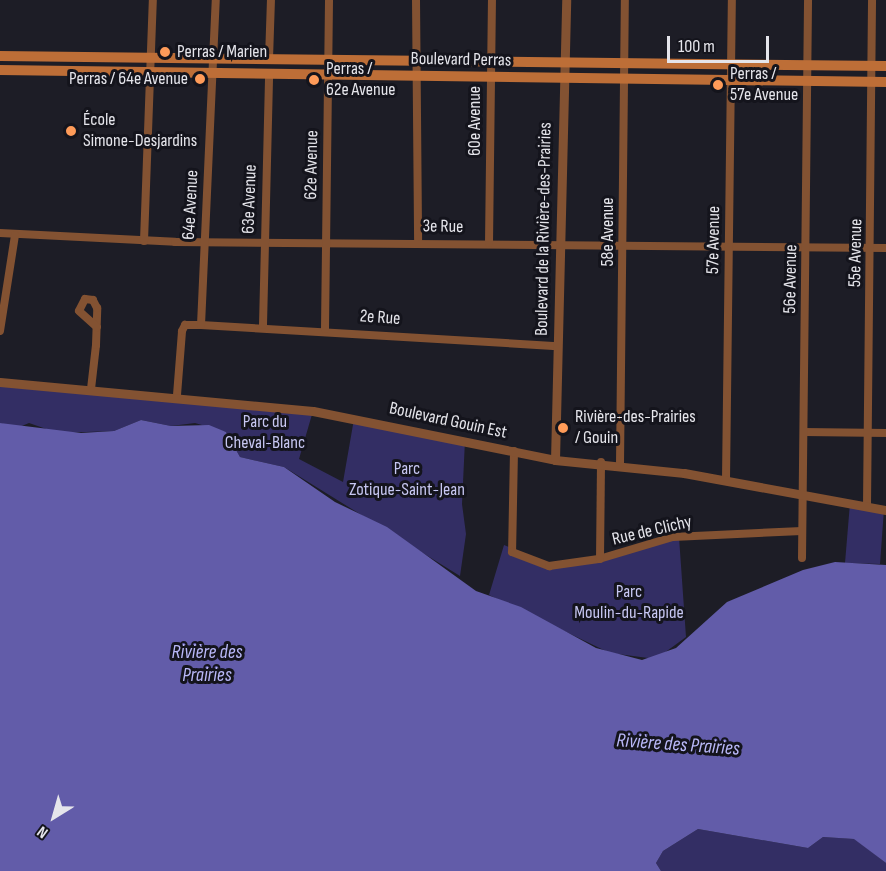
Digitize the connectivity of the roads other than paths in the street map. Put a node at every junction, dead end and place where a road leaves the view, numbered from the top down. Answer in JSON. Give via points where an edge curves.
{"nodes":[{"id":1,"x":153,"y":0,"type":"edge"},
{"id":2,"x":216,"y":0,"type":"edge"},
{"id":3,"x":271,"y":0,"type":"edge"},
{"id":4,"x":329,"y":0,"type":"edge"},
{"id":5,"x":417,"y":0,"type":"edge"},
{"id":6,"x":492,"y":0,"type":"edge"},
{"id":7,"x":566,"y":0,"type":"edge"},
{"id":8,"x":626,"y":0,"type":"edge"},
{"id":9,"x":732,"y":0,"type":"edge"},
{"id":10,"x":808,"y":0,"type":"edge"},
{"id":11,"x":872,"y":0,"type":"edge"},
{"id":12,"x":0,"y":56,"type":"edge"},
{"id":13,"x":153,"y":57,"type":"junction"},
{"id":14,"x":213,"y":58,"type":"junction"},
{"id":15,"x":269,"y":59,"type":"junction"},
{"id":16,"x":328,"y":60,"type":"junction"},
{"id":17,"x":416,"y":61,"type":"junction"},
{"id":18,"x":491,"y":62,"type":"junction"},
{"id":19,"x":565,"y":62,"type":"junction"},
{"id":20,"x":625,"y":63,"type":"junction"},
{"id":21,"x":731,"y":65,"type":"junction"},
{"id":22,"x":807,"y":65,"type":"junction"},
{"id":23,"x":872,"y":66,"type":"junction"},
{"id":24,"x":886,"y":66,"type":"edge"},
{"id":25,"x":0,"y":70,"type":"edge"},
{"id":26,"x":152,"y":72,"type":"junction"},
{"id":27,"x":212,"y":73,"type":"junction"},
{"id":28,"x":269,"y":74,"type":"junction"},
{"id":29,"x":328,"y":74,"type":"junction"},
{"id":30,"x":417,"y":76,"type":"junction"},
{"id":31,"x":490,"y":76,"type":"junction"},
{"id":32,"x":564,"y":78,"type":"junction"},
{"id":33,"x":624,"y":78,"type":"junction"},
{"id":34,"x":731,"y":80,"type":"junction"},
{"id":35,"x":807,"y":81,"type":"junction"},
{"id":36,"x":872,"y":81,"type":"junction"},
{"id":37,"x":886,"y":82,"type":"edge"},
{"id":38,"x":0,"y":233,"type":"edge"},
{"id":39,"x":15,"y":235,"type":"junction"},
{"id":40,"x":144,"y":241,"type":"junction"},
{"id":41,"x":205,"y":241,"type":"junction"},
{"id":42,"x":264,"y":242,"type":"junction"},
{"id":43,"x":326,"y":242,"type":"junction"},
{"id":44,"x":418,"y":242,"type":"junction"},
{"id":45,"x":489,"y":243,"type":"junction"},
{"id":46,"x":560,"y":245,"type":"junction"},
{"id":47,"x":623,"y":245,"type":"junction"},
{"id":48,"x":729,"y":247,"type":"junction"},
{"id":49,"x":806,"y":248,"type":"junction"},
{"id":50,"x":871,"y":248,"type":"junction"},
{"id":51,"x":886,"y":248,"type":"edge"},
{"id":52,"x":201,"y":325,"type":"junction"},
{"id":53,"x":263,"y":325,"type":"junction"},
{"id":54,"x":97,"y":327,"type":"dead end"},
{"id":55,"x":325,"y":329,"type":"junction"},
{"id":56,"x":0,"y":331,"type":"edge"},
{"id":57,"x":557,"y":346,"type":"junction"},
{"id":58,"x":0,"y":382,"type":"edge"},
{"id":59,"x":92,"y":389,"type":"junction"},
{"id":60,"x":177,"y":395,"type":"junction"},
{"id":61,"x":804,"y":432,"type":"junction"},
{"id":62,"x":868,"y":433,"type":"junction"},
{"id":63,"x":886,"y":433,"type":"edge"},
{"id":64,"x":514,"y":451,"type":"junction"},
{"id":65,"x":555,"y":460,"type":"junction"},
{"id":66,"x":601,"y":462,"type":"junction"},
{"id":67,"x":620,"y":464,"type":"junction"},
{"id":68,"x":726,"y":479,"type":"junction"},
{"id":69,"x":802,"y":495,"type":"junction"},
{"id":70,"x":867,"y":506,"type":"junction"},
{"id":71,"x":886,"y":510,"type":"edge"},
{"id":72,"x":802,"y":531,"type":"junction"},
{"id":73,"x":802,"y":558,"type":"dead end"},
{"id":74,"x":600,"y":559,"type":"junction"}],
"edges":[{"from":1,"to":13,"type":"street"},
{"from":2,"to":14,"type":"street","name":"64e Avenue"},
{"from":3,"to":15,"type":"street"},
{"from":4,"to":16,"type":"street","name":"62e Avenue"},
{"from":5,"to":17,"type":"street"},
{"from":6,"to":18,"type":"street","name":"60e Avenue"},
{"from":7,"to":19,"type":"street","name":"Boulevard de la Rivière-des-Prairies"},
{"from":8,"to":20,"type":"street","name":"58e Avenue"},
{"from":9,"to":21,"type":"street","name":"57e Avenue"},
{"from":10,"to":22,"type":"street","name":"56e Avenue"},
{"from":11,"to":23,"type":"street","name":"55e Avenue"},
{"from":12,"to":13,"type":"main road","name":"Boulevard Perras"},
{"from":13,"to":14,"type":"main road","name":"Boulevard Perras"},
{"from":13,"to":26,"type":"street"},
{"from":14,"to":15,"type":"main road","name":"Boulevard Perras"},
{"from":14,"to":27,"type":"street","name":"64e Avenue"},
{"from":15,"to":16,"type":"main road","name":"Boulevard Perras"},
{"from":16,"to":17,"type":"main road","name":"Boulevard Perras"},
{"from":16,"to":29,"type":"street","name":"62e Avenue"},
{"from":17,"to":18,"type":"main road","name":"Boulevard Perras"},
{"from":17,"to":30,"type":"street"},
{"from":18,"to":19,"type":"main road","name":"Boulevard Perras"},
{"from":18,"to":31,"type":"street","name":"60e Avenue"},
{"from":19,"to":20,"type":"main road","name":"Boulevard Perras"},
{"from":19,"to":32,"type":"street","name":"Boulevard de la Rivière-des-Prairies"},
{"from":20,"to":21,"type":"main road","name":"Boulevard Perras"},
{"from":20,"to":33,"type":"street","name":"58e Avenue"},
{"from":21,"to":22,"type":"main road","name":"Boulevard Perras"},
{"from":21,"to":34,"type":"street","name":"57e Avenue"},
{"from":22,"to":23,"type":"main road","name":"Boulevard Perras"},
{"from":22,"to":35,"type":"street","name":"56e Avenue"},
{"from":23,"to":24,"type":"main road","name":"Boulevard Perras"},
{"from":23,"to":36,"type":"street","name":"55e Avenue"},
{"from":25,"to":26,"type":"main road","name":"Boulevard Perras"},
{"from":26,"to":27,"type":"main road","name":"Boulevard Perras"},
{"from":26,"to":40,"type":"street"},
{"from":27,"to":28,"type":"main road","name":"Boulevard Perras"},
{"from":27,"to":41,"type":"street","name":"64e Avenue"},
{"from":28,"to":29,"type":"main road","name":"Boulevard Perras"},
{"from":28,"to":42,"type":"street","name":"63e Avenue"},
{"from":29,"to":30,"type":"main road","name":"Boulevard Perras"},
{"from":29,"to":43,"type":"street","name":"62e Avenue"},
{"from":30,"to":31,"type":"main road","name":"Boulevard Perras"},
{"from":30,"to":44,"type":"street"},
{"from":31,"to":32,"type":"main road","name":"Boulevard Perras"},
{"from":31,"to":45,"type":"street","name":"60e Avenue"},
{"from":32,"to":33,"type":"main road","name":"Boulevard Perras"},
{"from":32,"to":46,"type":"street","name":"Boulevard de la Rivière-des-Prairies"},
{"from":33,"to":34,"type":"main road","name":"Boulevard Perras"},
{"from":33,"to":47,"type":"street","name":"58e Avenue"},
{"from":34,"to":35,"type":"main road","name":"Boulevard Perras"},
{"from":34,"to":48,"type":"street","name":"57e Avenue"},
{"from":35,"to":36,"type":"main road","name":"Boulevard Perras"},
{"from":35,"to":49,"type":"street","name":"56e Avenue"},
{"from":36,"to":37,"type":"main road","name":"Boulevard Perras"},
{"from":36,"to":50,"type":"street","name":"55e Avenue"},
{"from":38,"to":39,"type":"street","name":"3e Rue"},
{"from":39,"to":40,"type":"street","name":"3e Rue"},
{"from":39,"to":56,"type":"street"},
{"from":40,"to":41,"type":"street","name":"3e Rue"},
{"from":41,"to":42,"type":"street","name":"3e Rue"},
{"from":41,"to":52,"type":"street","name":"64e Avenue"},
{"from":42,"to":43,"type":"street","name":"3e Rue"},
{"from":42,"to":53,"type":"street","name":"63e Avenue"},
{"from":43,"to":44,"type":"street","name":"3e Rue"},
{"from":43,"to":55,"type":"street","name":"62e Avenue"},
{"from":44,"to":45,"type":"street","name":"3e Rue"},
{"from":45,"to":46,"type":"street","name":"3e Rue"},
{"from":46,"to":47,"type":"street","name":"3e Rue"},
{"from":46,"to":57,"type":"street","name":"Boulevard de la Rivière-des-Prairies"},
{"from":47,"to":48,"type":"street","name":"3e Rue"},
{"from":47,"to":67,"type":"street","name":"58e Avenue"},
{"from":48,"to":49,"type":"street","name":"3e Rue"},
{"from":48,"to":68,"type":"street","name":"57e Avenue"},
{"from":49,"to":50,"type":"street","name":"3e Rue"},
{"from":49,"to":61,"type":"street","name":"56e Avenue"},
{"from":50,"to":51,"type":"street","name":"3e Rue"},
{"from":50,"to":62,"type":"street","name":"55e Avenue"},
{"from":52,"to":53,"type":"street","name":"2e Rue"},
{"from":52,"to":60,"type":"street","via":[[185,325],[182,331]]},
{"from":53,"to":55,"type":"street","name":"2e Rue"},
{"from":54,"to":59,"type":"street"},
{"from":55,"to":57,"type":"street","name":"2e Rue"},
{"from":57,"to":65,"type":"street","name":"Boulevard de la Rivière-des-Prairies"},
{"from":58,"to":59,"type":"street","name":"Boulevard Gouin Est"},
{"from":59,"to":60,"type":"street","name":"Boulevard Gouin Est"},
{"from":60,"to":64,"type":"street","name":"Boulevard Gouin Est","via":[[313,411]]},
{"from":61,"to":62,"type":"street"},
{"from":61,"to":69,"type":"street","name":"56e Avenue"},
{"from":62,"to":63,"type":"street"},
{"from":62,"to":70,"type":"street","name":"55e Avenue"},
{"from":64,"to":65,"type":"street","name":"Boulevard Gouin Est"},
{"from":64,"to":74,"type":"street","name":"Rue de Clichy","via":[[512,552],[549,566]]},
{"from":65,"to":66,"type":"street","name":"Boulevard Gouin Est"},
{"from":66,"to":67,"type":"street","name":"Boulevard Gouin Est"},
{"from":66,"to":74,"type":"street"},
{"from":67,"to":68,"type":"street","name":"Boulevard Gouin Est"},
{"from":68,"to":69,"type":"street","name":"Boulevard Gouin Est"},
{"from":69,"to":70,"type":"street","name":"Boulevard Gouin Est"},
{"from":69,"to":72,"type":"street","name":"56e Avenue"},
{"from":70,"to":71,"type":"street","name":"Boulevard Gouin Est"},
{"from":72,"to":73,"type":"street","name":"56e Avenue"},
{"from":72,"to":74,"type":"street","name":"Rue de Clichy","via":[[673,537]]}]}
